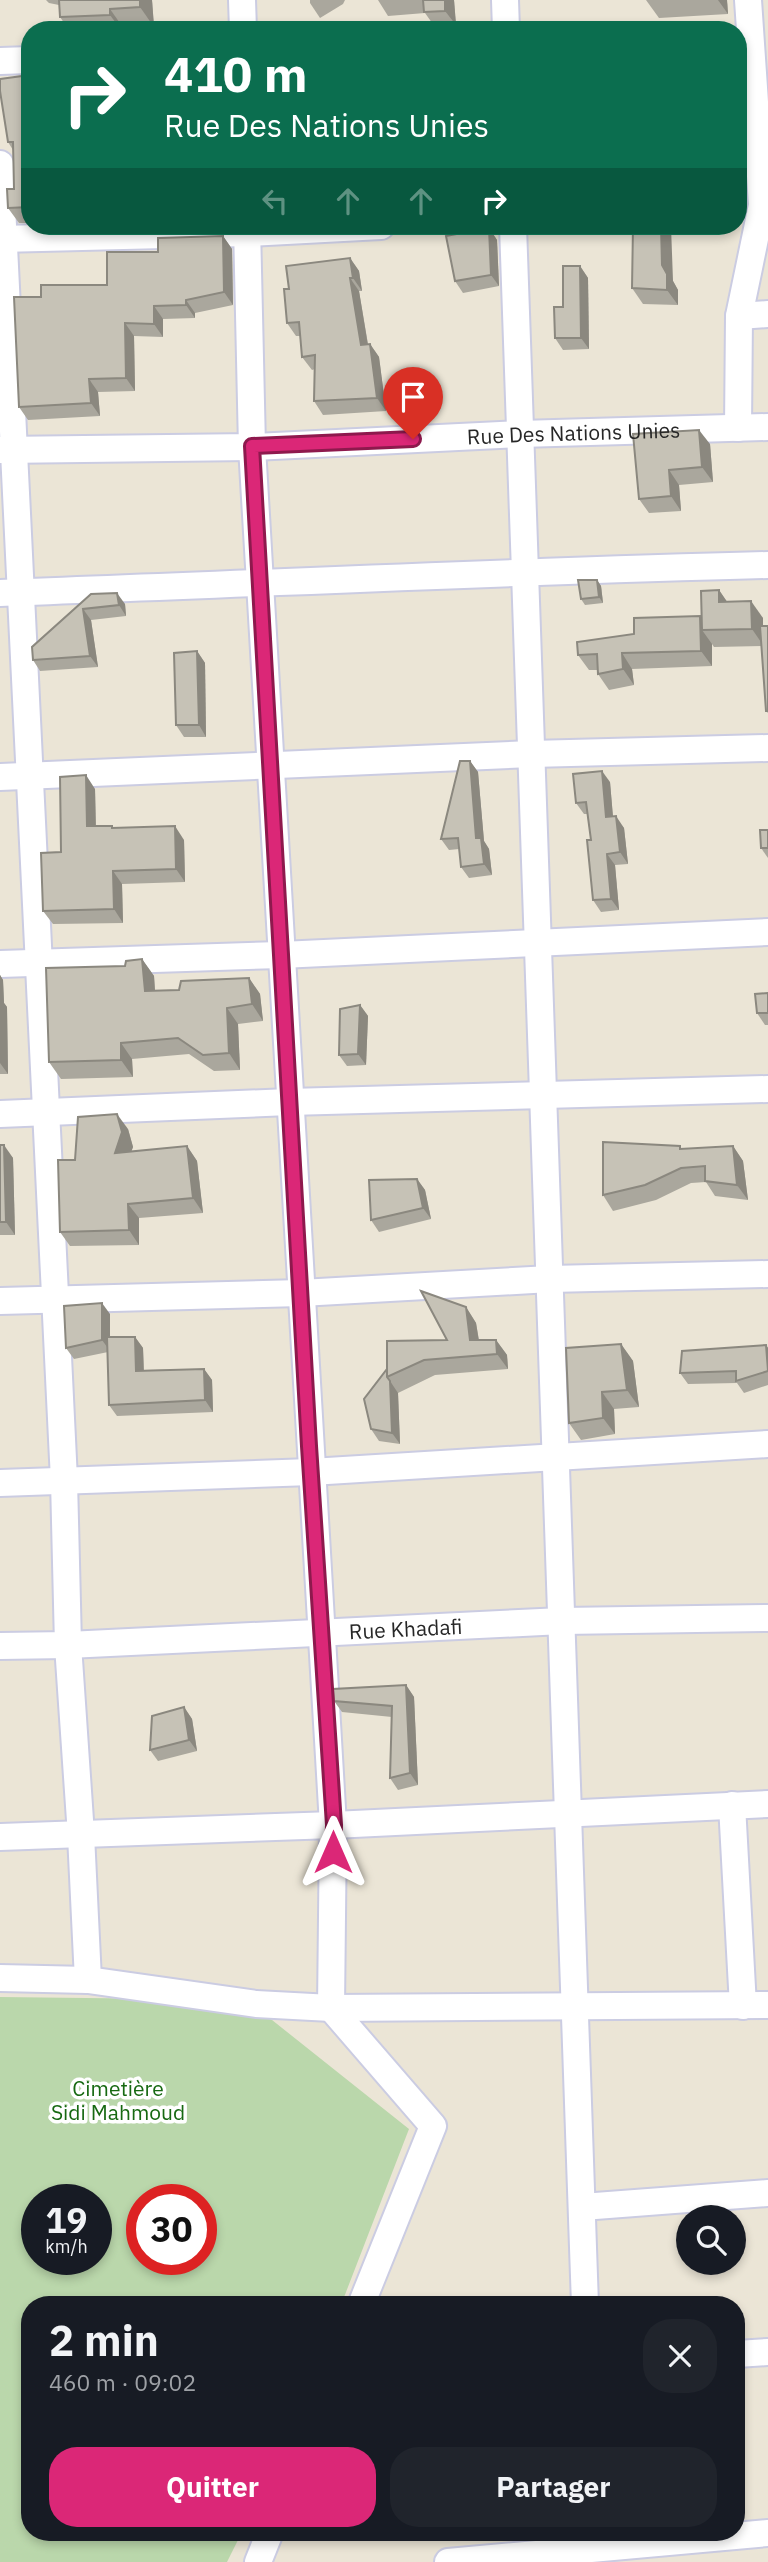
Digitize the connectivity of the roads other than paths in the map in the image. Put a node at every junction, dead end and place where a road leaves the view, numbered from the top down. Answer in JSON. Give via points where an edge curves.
{"nodes":[{"id":1,"x":242,"y":0,"type":"edge"},
{"id":2,"x":505,"y":0,"type":"edge"},
{"id":3,"x":748,"y":0,"type":"edge"},
{"id":4,"x":243,"y":21,"type":"edge"},
{"id":5,"x":506,"y":21,"type":"edge"},
{"id":6,"x":746,"y":21,"type":"edge"},
{"id":7,"x":21,"y":60,"type":"edge"},
{"id":8,"x":0,"y":61,"type":"edge"},
{"id":9,"x":747,"y":126,"type":"edge"},
{"id":10,"x":0,"y":164,"type":"edge"},
{"id":11,"x":750,"y":206,"type":"edge"},
{"id":12,"x":747,"y":234,"type":"edge"},
{"id":13,"x":100,"y":235,"type":"edge"},
{"id":14,"x":247,"y":235,"type":"edge"},
{"id":15,"x":513,"y":235,"type":"edge"},
{"id":16,"x":747,"y":235,"type":"edge"},
{"id":17,"x":2,"y":239,"type":"edge"},
{"id":18,"x":768,"y":314,"type":"edge"},
{"id":19,"x":738,"y":316,"type":"junction"},
{"id":20,"x":768,"y":427,"type":"edge"},
{"id":21,"x":738,"y":428,"type":"junction"},
{"id":22,"x":520,"y":434,"type":"junction"},
{"id":23,"x":252,"y":446,"type":"junction"},
{"id":24,"x":7,"y":450,"type":"edge"},
{"id":25,"x":768,"y":565,"type":"edge"},
{"id":26,"x":525,"y":570,"type":"junction"},
{"id":27,"x":260,"y":584,"type":"junction"},
{"id":28,"x":10,"y":593,"type":"edge"},
{"id":29,"x":768,"y":748,"type":"edge"},
{"id":30,"x":531,"y":754,"type":"junction"},
{"id":31,"x":270,"y":764,"type":"junction"},
{"id":32,"x":30,"y":775,"type":"junction"},
{"id":33,"x":0,"y":777,"type":"edge"},
{"id":34,"x":768,"y":932,"type":"edge"},
{"id":35,"x":538,"y":941,"type":"junction"},
{"id":36,"x":281,"y":955,"type":"junction"},
{"id":37,"x":39,"y":962,"type":"junction"},
{"id":38,"x":0,"y":964,"type":"edge"},
{"id":39,"x":768,"y":1088,"type":"edge"},
{"id":40,"x":543,"y":1095,"type":"junction"},
{"id":41,"x":289,"y":1102,"type":"junction"},
{"id":42,"x":46,"y":1112,"type":"junction"},
{"id":43,"x":0,"y":1114,"type":"edge"},
{"id":44,"x":768,"y":1274,"type":"edge"},
{"id":45,"x":550,"y":1279,"type":"junction"},
{"id":46,"x":300,"y":1293,"type":"junction"},
{"id":47,"x":55,"y":1300,"type":"junction"},
{"id":48,"x":0,"y":1301,"type":"edge"},
{"id":49,"x":768,"y":1444,"type":"edge"},
{"id":50,"x":556,"y":1456,"type":"junction"},
{"id":51,"x":311,"y":1472,"type":"junction"},
{"id":52,"x":64,"y":1480,"type":"junction"},
{"id":53,"x":0,"y":1483,"type":"edge"},
{"id":54,"x":768,"y":1618,"type":"edge"},
{"id":55,"x":562,"y":1621,"type":"junction"},
{"id":56,"x":321,"y":1632,"type":"junction"},
{"id":57,"x":68,"y":1645,"type":"junction"},
{"id":58,"x":0,"y":1646,"type":"edge"},
{"id":59,"x":768,"y":1804,"type":"edge"},
{"id":60,"x":732,"y":1805,"type":"junction"},
{"id":61,"x":568,"y":1813,"type":"junction"},
{"id":62,"x":334,"y":1825,"type":"junction"},
{"id":63,"x":81,"y":1835,"type":"junction"},
{"id":64,"x":0,"y":1837,"type":"edge"},
{"id":65,"x":0,"y":1979,"type":"edge"},
{"id":66,"x":88,"y":1980,"type":"junction"},
{"id":67,"x":755,"y":2006,"type":"edge"},
{"id":68,"x":331,"y":2008,"type":"junction"},
{"id":69,"x":575,"y":2008,"type":"junction"},
{"id":70,"x":768,"y":2193,"type":"edge"},
{"id":71,"x":582,"y":2207,"type":"junction"},
{"id":72,"x":365,"y":2296,"type":"edge"},
{"id":73,"x":585,"y":2296,"type":"edge"},
{"id":74,"x":768,"y":2352,"type":"edge"},
{"id":75,"x":745,"y":2353,"type":"edge"},
{"id":76,"x":768,"y":2533,"type":"edge"},
{"id":77,"x":745,"y":2535,"type":"edge"},
{"id":78,"x":266,"y":2541,"type":"edge"},
{"id":79,"x":684,"y":2541,"type":"edge"},
{"id":80,"x":632,"y":2546,"type":"edge"},
{"id":81,"x":258,"y":2562,"type":"edge"},
{"id":82,"x":449,"y":2562,"type":"edge"}],
"edges":[{"from":1,"to":4,"type":"street"},
{"from":2,"to":5,"type":"street"},
{"from":3,"to":6,"type":"street"},
{"from":7,"to":8,"type":"street"},
{"from":9,"to":11,"type":"street"},
{"from":10,"to":17,"type":"street"},
{"from":11,"to":12,"type":"street"},
{"from":13,"to":17,"type":"street"},
{"from":14,"to":23,"type":"street"},
{"from":15,"to":22,"type":"street"},
{"from":16,"to":19,"type":"street"},
{"from":17,"to":24,"type":"street"},
{"from":18,"to":19,"type":"street"},
{"from":19,"to":21,"type":"street"},
{"from":20,"to":21,"type":"street","name":"Rue Des Nations Unies"},
{"from":21,"to":22,"type":"street","name":"Rue Des Nations Unies"},
{"from":22,"to":23,"type":"street","name":"Rue Des Nations Unies"},
{"from":22,"to":26,"type":"street"},
{"from":23,"to":24,"type":"street","name":"Rue Des Nations Unies"},
{"from":23,"to":27,"type":"street"},
{"from":24,"to":28,"type":"street"},
{"from":25,"to":26,"type":"street"},
{"from":26,"to":27,"type":"street"},
{"from":26,"to":30,"type":"street"},
{"from":27,"to":28,"type":"street"},
{"from":27,"to":31,"type":"street"},
{"from":28,"to":32,"type":"street"},
{"from":29,"to":30,"type":"street"},
{"from":30,"to":31,"type":"street"},
{"from":30,"to":35,"type":"street"},
{"from":31,"to":32,"type":"street"},
{"from":31,"to":36,"type":"street"},
{"from":32,"to":33,"type":"street"},
{"from":32,"to":37,"type":"street"},
{"from":34,"to":35,"type":"street"},
{"from":35,"to":36,"type":"street"},
{"from":35,"to":40,"type":"street"},
{"from":36,"to":37,"type":"street"},
{"from":36,"to":41,"type":"street"},
{"from":37,"to":38,"type":"street"},
{"from":37,"to":42,"type":"street"},
{"from":39,"to":40,"type":"street"},
{"from":40,"to":41,"type":"street"},
{"from":40,"to":45,"type":"street"},
{"from":41,"to":42,"type":"street"},
{"from":41,"to":46,"type":"street"},
{"from":42,"to":43,"type":"street"},
{"from":42,"to":47,"type":"street"},
{"from":44,"to":45,"type":"street"},
{"from":45,"to":46,"type":"street"},
{"from":45,"to":50,"type":"street"},
{"from":46,"to":47,"type":"street"},
{"from":46,"to":51,"type":"street"},
{"from":47,"to":48,"type":"street"},
{"from":47,"to":52,"type":"street"},
{"from":49,"to":50,"type":"street"},
{"from":50,"to":51,"type":"street"},
{"from":50,"to":55,"type":"street"},
{"from":51,"to":52,"type":"street"},
{"from":51,"to":56,"type":"street"},
{"from":52,"to":53,"type":"street"},
{"from":52,"to":57,"type":"street"},
{"from":54,"to":55,"type":"street","name":"Rue Khadafi"},
{"from":55,"to":56,"type":"street","name":"Rue Khadafi"},
{"from":55,"to":61,"type":"street"},
{"from":56,"to":57,"type":"street","name":"Rue Khadafi"},
{"from":56,"to":62,"type":"street"},
{"from":57,"to":58,"type":"street","name":"Rue Khadafi"},
{"from":57,"to":63,"type":"street"},
{"from":59,"to":60,"type":"street"},
{"from":60,"to":61,"type":"street"},
{"from":60,"to":67,"type":"street"},
{"from":61,"to":62,"type":"street"},
{"from":61,"to":69,"type":"street"},
{"from":62,"to":63,"type":"street"},
{"from":62,"to":68,"type":"street"},
{"from":63,"to":64,"type":"street"},
{"from":63,"to":66,"type":"street"},
{"from":65,"to":66,"type":"street"},
{"from":66,"to":68,"type":"street","via":[[256,2004]]},
{"from":67,"to":69,"type":"street"},
{"from":68,"to":69,"type":"street"},
{"from":68,"to":72,"type":"street","via":[[433,2126]]},
{"from":69,"to":71,"type":"street"},
{"from":70,"to":71,"type":"street"},
{"from":71,"to":73,"type":"street"},
{"from":74,"to":75,"type":"street"},
{"from":76,"to":77,"type":"street"},
{"from":78,"to":81,"type":"street"},
{"from":79,"to":80,"type":"street"},
{"from":80,"to":82,"type":"street"}]}
